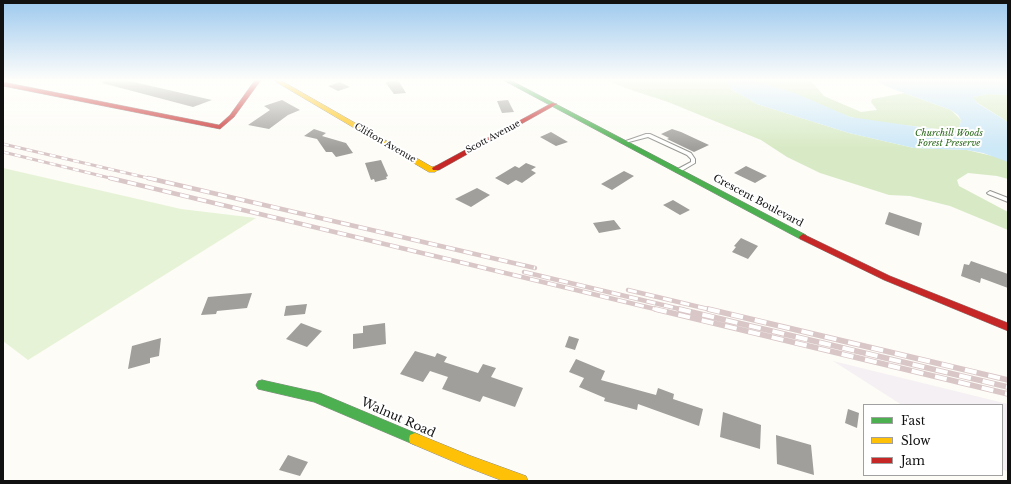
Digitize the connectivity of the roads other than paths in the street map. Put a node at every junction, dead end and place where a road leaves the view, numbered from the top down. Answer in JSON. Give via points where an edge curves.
{"nodes":[{"id":1,"x":97,"y":103,"type":"edge"},
{"id":2,"x":242,"y":103,"type":"edge"},
{"id":3,"x":315,"y":103,"type":"edge"},
{"id":4,"x":551,"y":103,"type":"edge"},
{"id":5,"x":554,"y":104,"type":"junction"},
{"id":6,"x":625,"y":142,"type":"junction"},
{"id":7,"x":432,"y":170,"type":"joint"},
{"id":8,"x":678,"y":171,"type":"junction"},
{"id":9,"x":990,"y":193,"type":"dead end"},
{"id":10,"x":1008,"y":200,"type":"edge"},
{"id":11,"x":1008,"y":327,"type":"edge"},
{"id":12,"x":262,"y":385,"type":"dead end"},
{"id":13,"x":521,"y":481,"type":"edge"}],
"edges":[{"from":1,"to":2,"type":"street","via":[[220,127]]},
{"from":3,"to":7,"type":"street","name":"Clifton Avenue"},
{"from":4,"to":5,"type":"street","name":"Crescent Boulevard"},
{"from":5,"to":6,"type":"street","name":"Crescent Boulevard"},
{"from":5,"to":7,"type":"street","name":"Scott Avenue"},
{"from":6,"to":8,"type":"street","name":"Crescent Boulevard"},
{"from":6,"to":8,"type":"lane","via":[[648,135],[689,154],[693,163]]},
{"from":8,"to":11,"type":"street","name":"Crescent Boulevard","via":[[843,257]]},
{"from":9,"to":10,"type":"lane"},
{"from":12,"to":13,"type":"street","name":"Walnut Road","via":[[316,397],[469,462]]}]}
